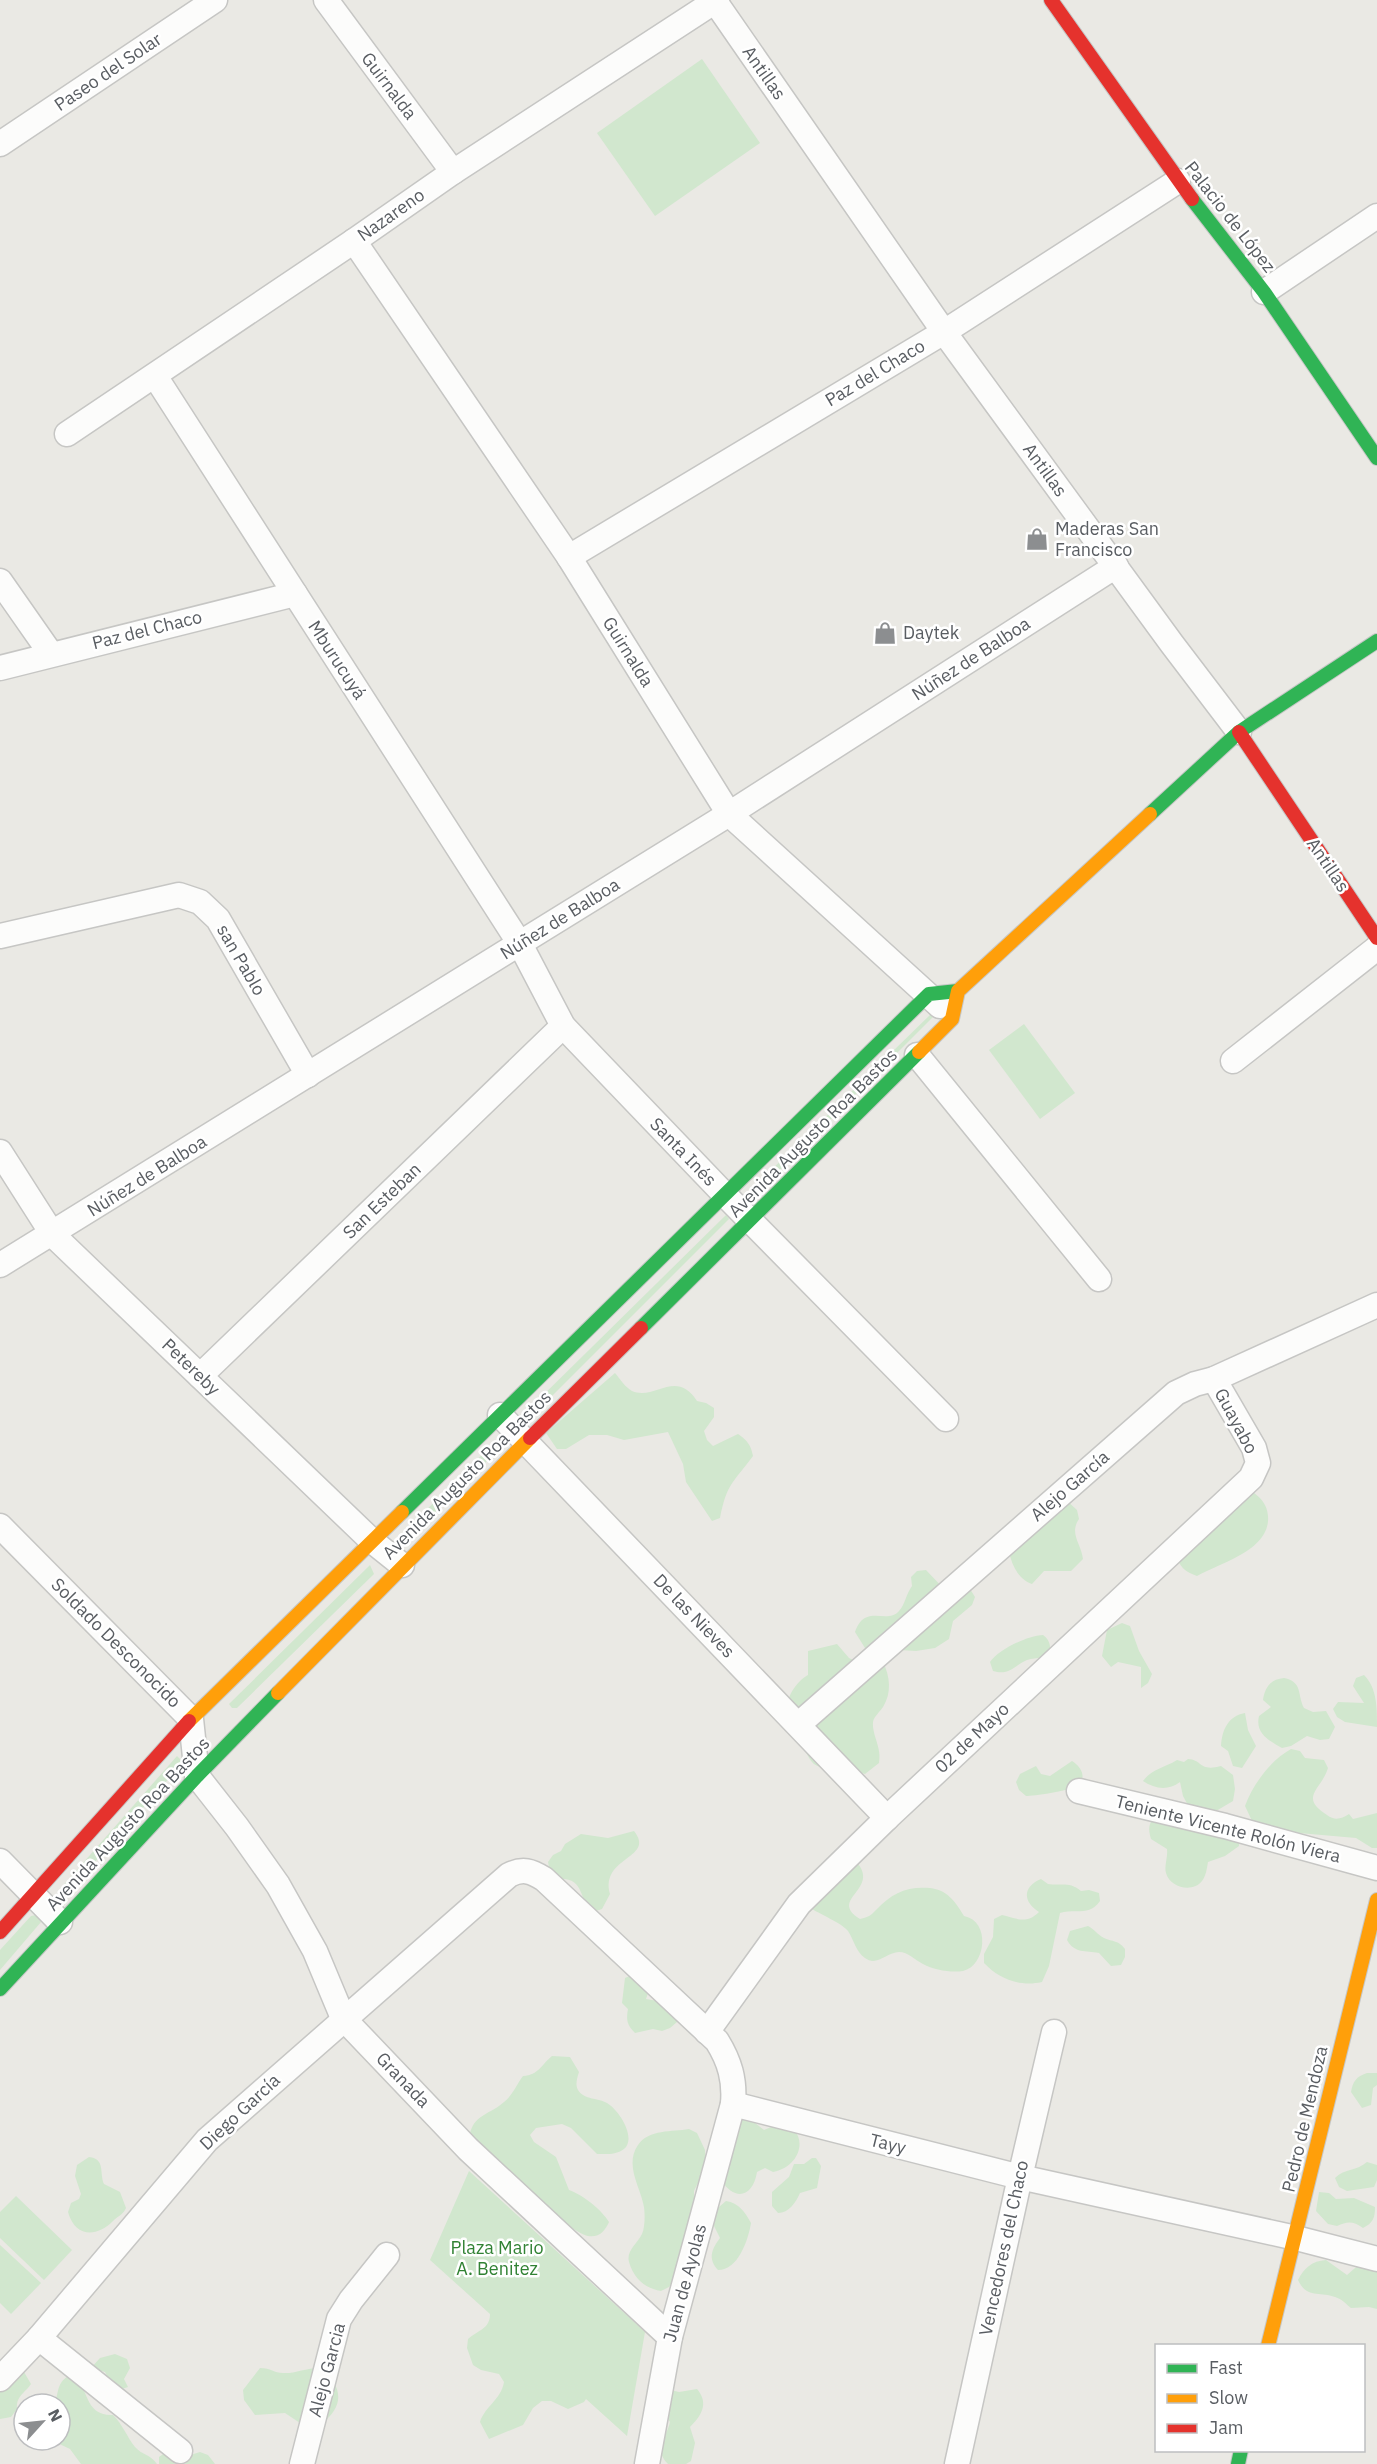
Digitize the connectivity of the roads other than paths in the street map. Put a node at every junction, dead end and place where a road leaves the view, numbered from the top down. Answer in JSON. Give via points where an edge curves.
{"nodes":[{"id":1,"x":215,"y":0,"type":"edge"},
{"id":2,"x":326,"y":0,"type":"edge"},
{"id":3,"x":715,"y":0,"type":"edge"},
{"id":4,"x":1051,"y":0,"type":"edge"},
{"id":5,"x":0,"y":144,"type":"edge"},
{"id":6,"x":453,"y":172,"type":"junction"},
{"id":7,"x":1178,"y":182,"type":"junction"},
{"id":8,"x":1377,"y":216,"type":"edge"},
{"id":9,"x":354,"y":241,"type":"junction"},
{"id":10,"x":1264,"y":292,"type":"junction"},
{"id":11,"x":944,"y":332,"type":"junction"},
{"id":12,"x":155,"y":376,"type":"junction"},
{"id":13,"x":67,"y":434,"type":"dead end"},
{"id":14,"x":1377,"y":458,"type":"edge"},
{"id":15,"x":568,"y":557,"type":"junction"},
{"id":16,"x":1116,"y":566,"type":"junction"},
{"id":17,"x":0,"y":581,"type":"edge"},
{"id":18,"x":295,"y":594,"type":"junction"},
{"id":19,"x":1377,"y":641,"type":"edge"},
{"id":20,"x":51,"y":654,"type":"junction"},
{"id":21,"x":0,"y":668,"type":"edge"},
{"id":22,"x":1239,"y":732,"type":"junction"},
{"id":23,"x":729,"y":814,"type":"junction"},
{"id":24,"x":0,"y":936,"type":"edge"},
{"id":25,"x":1377,"y":938,"type":"edge"},
{"id":26,"x":520,"y":944,"type":"junction"},
{"id":27,"x":1377,"y":948,"type":"edge"},
{"id":28,"x":958,"y":991,"type":"junction"},
{"id":29,"x":929,"y":994,"type":"junction"},
{"id":30,"x":952,"y":1019,"type":"junction"},
{"id":31,"x":563,"y":1026,"type":"junction"},
{"id":32,"x":916,"y":1055,"type":"junction"},
{"id":33,"x":1233,"y":1061,"type":"dead end"},
{"id":34,"x":308,"y":1076,"type":"junction"},
{"id":35,"x":0,"y":1152,"type":"edge"},
{"id":36,"x":726,"y":1196,"type":"junction"},
{"id":37,"x":751,"y":1220,"type":"junction"},
{"id":38,"x":53,"y":1235,"type":"junction"},
{"id":39,"x":0,"y":1265,"type":"edge"},
{"id":40,"x":1099,"y":1279,"type":"dead end"},
{"id":41,"x":1377,"y":1305,"type":"edge"},
{"id":42,"x":200,"y":1376,"type":"junction"},
{"id":43,"x":1214,"y":1379,"type":"junction"},
{"id":44,"x":500,"y":1415,"type":"junction"},
{"id":45,"x":945,"y":1419,"type":"dead end"},
{"id":46,"x":525,"y":1443,"type":"junction"},
{"id":47,"x":1258,"y":1463,"type":"joint"},
{"id":48,"x":0,"y":1526,"type":"edge"},
{"id":49,"x":372,"y":1541,"type":"junction"},
{"id":50,"x":402,"y":1565,"type":"junction"},
{"id":51,"x":190,"y":1719,"type":"junction"},
{"id":52,"x":798,"y":1724,"type":"junction"},
{"id":53,"x":196,"y":1776,"type":"junction"},
{"id":54,"x":1079,"y":1791,"type":"dead end"},
{"id":55,"x":887,"y":1818,"type":"junction"},
{"id":56,"x":0,"y":1861,"type":"edge"},
{"id":57,"x":1377,"y":1868,"type":"edge"},
{"id":58,"x":34,"y":1894,"type":"junction"},
{"id":59,"x":1377,"y":1900,"type":"edge"},
{"id":60,"x":60,"y":1922,"type":"junction"},
{"id":61,"x":0,"y":1932,"type":"edge"},
{"id":62,"x":0,"y":1989,"type":"edge"},
{"id":63,"x":343,"y":2018,"type":"junction"},
{"id":64,"x":707,"y":2032,"type":"junction"},
{"id":65,"x":1054,"y":2032,"type":"dead end"},
{"id":66,"x":733,"y":2104,"type":"junction"},
{"id":67,"x":1020,"y":2177,"type":"junction"},
{"id":68,"x":1296,"y":2238,"type":"junction"},
{"id":69,"x":387,"y":2255,"type":"dead end"},
{"id":70,"x":1377,"y":2259,"type":"edge"},
{"id":71,"x":670,"y":2337,"type":"junction"},
{"id":72,"x":39,"y":2338,"type":"junction"},
{"id":73,"x":1269,"y":2344,"type":"edge"},
{"id":74,"x":0,"y":2379,"type":"edge"},
{"id":75,"x":180,"y":2451,"type":"dead end"},
{"id":76,"x":302,"y":2464,"type":"edge"},
{"id":77,"x":647,"y":2464,"type":"edge"},
{"id":78,"x":957,"y":2464,"type":"edge"}],
"edges":[{"from":1,"to":5,"type":"street","name":"Paseo del Solar"},
{"from":2,"to":6,"type":"street","name":"Guirnalda"},
{"from":3,"to":6,"type":"street","name":"Nazareno"},
{"from":3,"to":11,"type":"street","name":"Antillas"},
{"from":4,"to":7,"type":"main road","name":"Palacio de López"},
{"from":6,"to":9,"type":"street","name":"Nazareno"},
{"from":7,"to":10,"type":"main road","name":"Palacio de López"},
{"from":7,"to":11,"type":"street","name":"Paz del Chaco"},
{"from":8,"to":10,"type":"street"},
{"from":9,"to":12,"type":"street","name":"Nazareno"},
{"from":9,"to":15,"type":"street","name":"Guirnalda"},
{"from":10,"to":14,"type":"main road","name":"Palacio de López"},
{"from":11,"to":15,"type":"street","name":"Paz del Chaco"},
{"from":11,"to":16,"type":"street","name":"Antillas"},
{"from":12,"to":13,"type":"street","name":"Nazareno"},
{"from":12,"to":18,"type":"street","name":"Mburucuyá"},
{"from":15,"to":23,"type":"street","name":"Guirnalda"},
{"from":16,"to":22,"type":"street","name":"Antillas"},
{"from":16,"to":23,"type":"street","name":"Núñez de Balboa"},
{"from":17,"to":20,"type":"street"},
{"from":18,"to":20,"type":"street","name":"Paz del Chaco"},
{"from":18,"to":26,"type":"street","name":"Mburucuyá"},
{"from":19,"to":22,"type":"main road"},
{"from":20,"to":21,"type":"street","name":"Paz del Chaco"},
{"from":22,"to":25,"type":"main road","name":"Antillas"},
{"from":22,"to":28,"type":"main road"},
{"from":23,"to":26,"type":"street","name":"Núñez de Balboa"},
{"from":23,"to":29,"type":"street","name":"Guirnalda"},
{"from":24,"to":34,"type":"street","name":"san Pablo","via":[[179,895],[200,902],[218,919]]},
{"from":26,"to":31,"type":"street","name":"Santa Inés"},
{"from":26,"to":34,"type":"street","name":"Núñez de Balboa"},
{"from":27,"to":33,"type":"street"},
{"from":28,"to":29,"type":"main road"},
{"from":28,"to":30,"type":"main road"},
{"from":29,"to":30,"type":"street","name":"Guirnalda"},
{"from":29,"to":36,"type":"main road","name":"Avenida Augusto Roa Bastos"},
{"from":30,"to":32,"type":"main road","name":"Avenida Augusto Roa Bastos"},
{"from":31,"to":36,"type":"street","name":"Santa Inés"},
{"from":31,"to":42,"type":"street","name":"San Esteban"},
{"from":32,"to":37,"type":"main road","name":"Avenida Augusto Roa Bastos"},
{"from":32,"to":40,"type":"street"},
{"from":34,"to":38,"type":"street","name":"Núñez de Balboa"},
{"from":35,"to":38,"type":"street","name":"Petereby"},
{"from":36,"to":37,"type":"street","name":"Santa Inés"},
{"from":36,"to":44,"type":"main road","name":"Avenida Augusto Roa Bastos"},
{"from":37,"to":45,"type":"street","name":"Santa Inés"},
{"from":37,"to":46,"type":"main road","name":"Avenida Augusto Roa Bastos"},
{"from":38,"to":39,"type":"street","name":"Núñez de Balboa"},
{"from":38,"to":42,"type":"street","name":"Petereby"},
{"from":41,"to":43,"type":"street","name":"Alejo García"},
{"from":42,"to":49,"type":"street","name":"Petereby"},
{"from":43,"to":47,"type":"street","name":"Guayabo","via":[[1254,1448]]},
{"from":43,"to":52,"type":"street","name":"Alejo García","via":[[1176,1393]]},
{"from":44,"to":46,"type":"street","name":"De las Nieves"},
{"from":44,"to":49,"type":"main road","name":"Avenida Augusto Roa Bastos"},
{"from":46,"to":50,"type":"main road","name":"Avenida Augusto Roa Bastos"},
{"from":46,"to":52,"type":"street","name":"De las Nieves"},
{"from":47,"to":55,"type":"street","name":"02 de Mayo","via":[[1251,1478]]},
{"from":48,"to":51,"type":"street","name":"Soldado Desconocido"},
{"from":49,"to":50,"type":"street","name":"Petereby"},
{"from":49,"to":51,"type":"main road","name":"Avenida Augusto Roa Bastos"},
{"from":50,"to":53,"type":"main road","name":"Avenida Augusto Roa Bastos"},
{"from":51,"to":53,"type":"street","name":"Soldado Desconocido"},
{"from":51,"to":58,"type":"main road","name":"Avenida Augusto Roa Bastos"},
{"from":52,"to":55,"type":"street","name":"De las Nieves"},
{"from":53,"to":60,"type":"main road","name":"Avenida Augusto Roa Bastos"},
{"from":53,"to":63,"type":"street","name":"Granada","via":[[278,1885],[315,1951]]},
{"from":54,"to":57,"type":"street","name":"Teniente Vicente Rolón Viera","via":[[1235,1828]]},
{"from":55,"to":64,"type":"street","name":"02 de Mayo","via":[[799,1904]]},
{"from":56,"to":58,"type":"street"},
{"from":58,"to":60,"type":"street"},
{"from":58,"to":61,"type":"main road","name":"Avenida Augusto Roa Bastos"},
{"from":59,"to":68,"type":"main road","name":"Pedro de Mendoza"},
{"from":60,"to":62,"type":"main road","name":"Avenida Augusto Roa Bastos"},
{"from":63,"to":64,"type":"street","name":"Diego García","via":[[509,1875],[520,1870],[532,1871],[544,1879]]},
{"from":63,"to":71,"type":"street","name":"Granada","via":[[468,2149]]},
{"from":63,"to":72,"type":"street","name":"Diego García","via":[[207,2140]]},
{"from":64,"to":66,"type":"street","via":[[717,2041],[732,2072]]},
{"from":65,"to":67,"type":"street","name":"Vencedores del Chaco"},
{"from":66,"to":67,"type":"street","name":"Tayy"},
{"from":66,"to":71,"type":"street","name":"Juan de Ayolas"},
{"from":67,"to":68,"type":"street","name":"Tayy"},
{"from":67,"to":78,"type":"street","name":"Vencedores del Chaco"},
{"from":68,"to":70,"type":"street","name":"Tayy"},
{"from":68,"to":73,"type":"main road","name":"Pedro de Mendoza"},
{"from":69,"to":76,"type":"street","name":"Alejo Garcia","via":[[339,2319]]},
{"from":71,"to":77,"type":"street","name":"Juan de Ayolas"},
{"from":72,"to":74,"type":"street","name":"Diego García"},
{"from":72,"to":75,"type":"street"}]}
